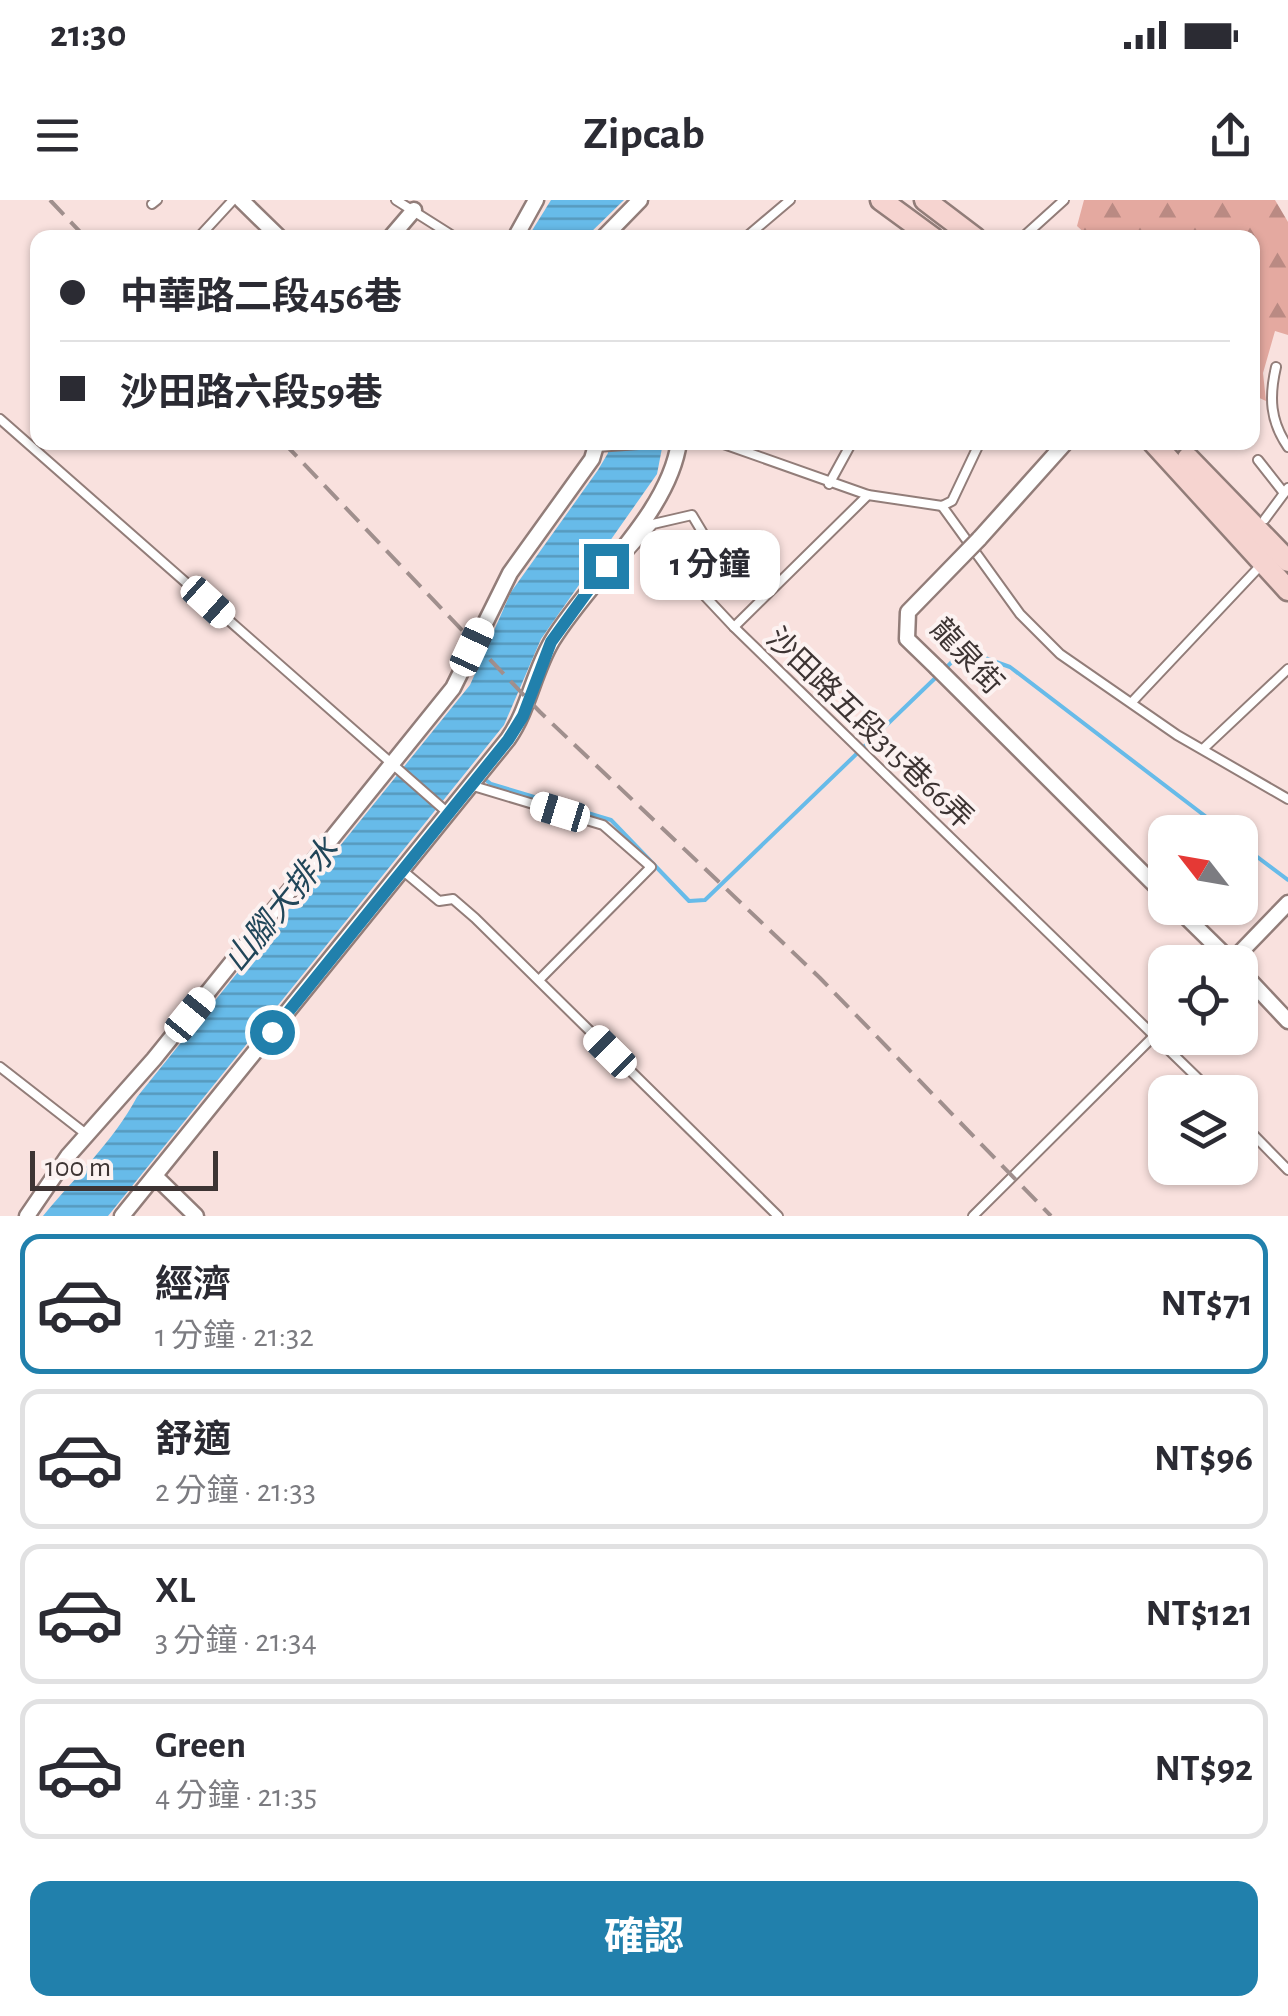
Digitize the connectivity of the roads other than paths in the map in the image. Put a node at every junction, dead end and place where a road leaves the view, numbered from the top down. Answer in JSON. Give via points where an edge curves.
{"nodes":[{"id":1,"x":233,"y":200,"type":"edge"},
{"id":2,"x":241,"y":200,"type":"edge"},
{"id":3,"x":396,"y":200,"type":"edge"},
{"id":4,"x":536,"y":200,"type":"edge"},
{"id":5,"x":640,"y":200,"type":"edge"},
{"id":6,"x":790,"y":200,"type":"edge"},
{"id":7,"x":881,"y":200,"type":"edge"},
{"id":8,"x":926,"y":200,"type":"edge"},
{"id":9,"x":1064,"y":200,"type":"edge"},
{"id":10,"x":414,"y":210,"type":"junction"},
{"id":11,"x":205,"y":230,"type":"edge"},
{"id":12,"x":272,"y":230,"type":"edge"},
{"id":13,"x":397,"y":230,"type":"edge"},
{"id":14,"x":444,"y":230,"type":"edge"},
{"id":15,"x":519,"y":230,"type":"edge"},
{"id":16,"x":612,"y":230,"type":"edge"},
{"id":17,"x":754,"y":230,"type":"edge"},
{"id":18,"x":922,"y":230,"type":"edge"},
{"id":19,"x":965,"y":230,"type":"edge"},
{"id":20,"x":1031,"y":230,"type":"edge"},
{"id":21,"x":1276,"y":366,"type":"dead end"},
{"id":22,"x":0,"y":419,"type":"edge"},
{"id":23,"x":30,"y":445,"type":"edge"},
{"id":24,"x":1288,"y":447,"type":"edge"},
{"id":25,"x":35,"y":450,"type":"edge"},
{"id":26,"x":594,"y":450,"type":"edge"},
{"id":27,"x":676,"y":450,"type":"edge"},
{"id":28,"x":739,"y":450,"type":"edge"},
{"id":29,"x":848,"y":450,"type":"edge"},
{"id":30,"x":976,"y":450,"type":"edge"},
{"id":31,"x":1059,"y":450,"type":"edge"},
{"id":32,"x":1161,"y":450,"type":"edge"},
{"id":33,"x":1181,"y":450,"type":"edge"},
{"id":34,"x":1258,"y":460,"type":"dead end"},
{"id":35,"x":1188,"y":476,"type":"junction"},
{"id":36,"x":829,"y":484,"type":"junction"},
{"id":37,"x":1286,"y":490,"type":"edge"},
{"id":38,"x":868,"y":495,"type":"junction"},
{"id":39,"x":942,"y":506,"type":"junction"},
{"id":40,"x":1261,"y":523,"type":"junction"},
{"id":41,"x":614,"y":555,"type":"junction"},
{"id":42,"x":1288,"y":560,"type":"edge"},
{"id":43,"x":1263,"y":564,"type":"junction"},
{"id":44,"x":1288,"y":570,"type":"edge"},
{"id":45,"x":1288,"y":590,"type":"edge"},
{"id":46,"x":734,"y":627,"type":"junction"},
{"id":47,"x":1288,"y":669,"type":"edge"},
{"id":48,"x":1132,"y":702,"type":"junction"},
{"id":49,"x":1203,"y":749,"type":"junction"},
{"id":50,"x":393,"y":764,"type":"junction"},
{"id":51,"x":470,"y":785,"type":"junction"},
{"id":52,"x":1288,"y":799,"type":"edge"},
{"id":53,"x":448,"y":813,"type":"junction"},
{"id":54,"x":402,"y":870,"type":"junction"},
{"id":55,"x":1148,"y":879,"type":"edge"},
{"id":56,"x":1288,"y":904,"type":"edge"},
{"id":57,"x":1194,"y":925,"type":"edge"},
{"id":58,"x":1215,"y":945,"type":"edge"},
{"id":59,"x":1248,"y":945,"type":"edge"},
{"id":60,"x":539,"y":980,"type":"junction"},
{"id":61,"x":1258,"y":989,"type":"edge"},
{"id":62,"x":1148,"y":1019,"type":"edge"},
{"id":63,"x":1288,"y":1020,"type":"edge"},
{"id":64,"x":1148,"y":1042,"type":"edge"},
{"id":65,"x":1181,"y":1055,"type":"edge"},
{"id":66,"x":0,"y":1067,"type":"edge"},
{"id":67,"x":1198,"y":1075,"type":"edge"},
{"id":68,"x":86,"y":1134,"type":"junction"},
{"id":69,"x":1258,"y":1139,"type":"edge"},
{"id":70,"x":1288,"y":1170,"type":"edge"},
{"id":71,"x":155,"y":1176,"type":"junction"},
{"id":72,"x":27,"y":1216,"type":"edge"},
{"id":73,"x":122,"y":1216,"type":"edge"},
{"id":74,"x":196,"y":1216,"type":"edge"},
{"id":75,"x":778,"y":1216,"type":"edge"},
{"id":76,"x":973,"y":1216,"type":"edge"}],
"edges":[{"from":1,"to":11,"type":"lane"},
{"from":2,"to":12,"type":"street"},
{"from":3,"to":10,"type":"lane"},
{"from":4,"to":15,"type":"street"},
{"from":5,"to":16,"type":"street"},
{"from":6,"to":17,"type":"lane"},
{"from":7,"to":18,"type":"street"},
{"from":8,"to":19,"type":"street"},
{"from":9,"to":20,"type":"lane"},
{"from":10,"to":13,"type":"street"},
{"from":10,"to":14,"type":"lane"},
{"from":21,"to":24,"type":"lane","via":[[1273,418]]},
{"from":22,"to":23,"type":"lane"},
{"from":25,"to":50,"type":"lane"},
{"from":26,"to":50,"type":"street","via":[[506,583],[459,681]]},
{"from":27,"to":41,"type":"street","via":[[662,494]]},
{"from":28,"to":36,"type":"lane"},
{"from":29,"to":36,"type":"lane"},
{"from":30,"to":39,"type":"lane","via":[[952,502]]},
{"from":31,"to":55,"type":"street","name":"龍泉街","bridge":true,"via":[[908,612],[907,638]]},
{"from":32,"to":35,"type":"street"},
{"from":33,"to":40,"type":"street"},
{"from":34,"to":37,"type":"lane"},
{"from":35,"to":40,"type":"street","via":[[1242,525]]},
{"from":35,"to":43,"type":"street"},
{"from":36,"to":38,"type":"lane"},
{"from":37,"to":40,"type":"lane"},
{"from":38,"to":39,"type":"lane"},
{"from":38,"to":46,"type":"lane"},
{"from":39,"to":48,"type":"lane","via":[[1020,614],[1060,654]]},
{"from":40,"to":42,"type":"street"},
{"from":41,"to":46,"type":"lane","name":"沙田路五段315巷66弄","via":[[626,556],[652,524],[692,515],[704,536],[670,560]]},
{"from":41,"to":51,"type":"street","via":[[551,642],[514,730]]},
{"from":43,"to":44,"type":"street","via":[[1275,556]]},
{"from":43,"to":45,"type":"street"},
{"from":43,"to":48,"type":"lane"},
{"from":46,"to":62,"type":"lane","name":"沙田路五段315巷66弄"},
{"from":47,"to":49,"type":"lane"},
{"from":48,"to":49,"type":"lane"},
{"from":49,"to":52,"type":"lane"},
{"from":50,"to":53,"type":"lane"},
{"from":50,"to":68,"type":"street"},
{"from":51,"to":53,"type":"street"},
{"from":51,"to":60,"type":"lane","via":[[603,826],[651,867]]},
{"from":53,"to":54,"type":"street"},
{"from":54,"to":60,"type":"lane","via":[[438,901],[453,899]]},
{"from":54,"to":71,"type":"street"},
{"from":56,"to":59,"type":"street"},
{"from":57,"to":58,"type":"street"},
{"from":60,"to":75,"type":"lane"},
{"from":61,"to":63,"type":"street"},
{"from":64,"to":76,"type":"lane"},
{"from":65,"to":67,"type":"lane","name":"沙田路五段315巷66弄"},
{"from":66,"to":68,"type":"lane"},
{"from":68,"to":72,"type":"street"},
{"from":69,"to":70,"type":"lane"},
{"from":71,"to":73,"type":"street"},
{"from":71,"to":74,"type":"street"}]}
